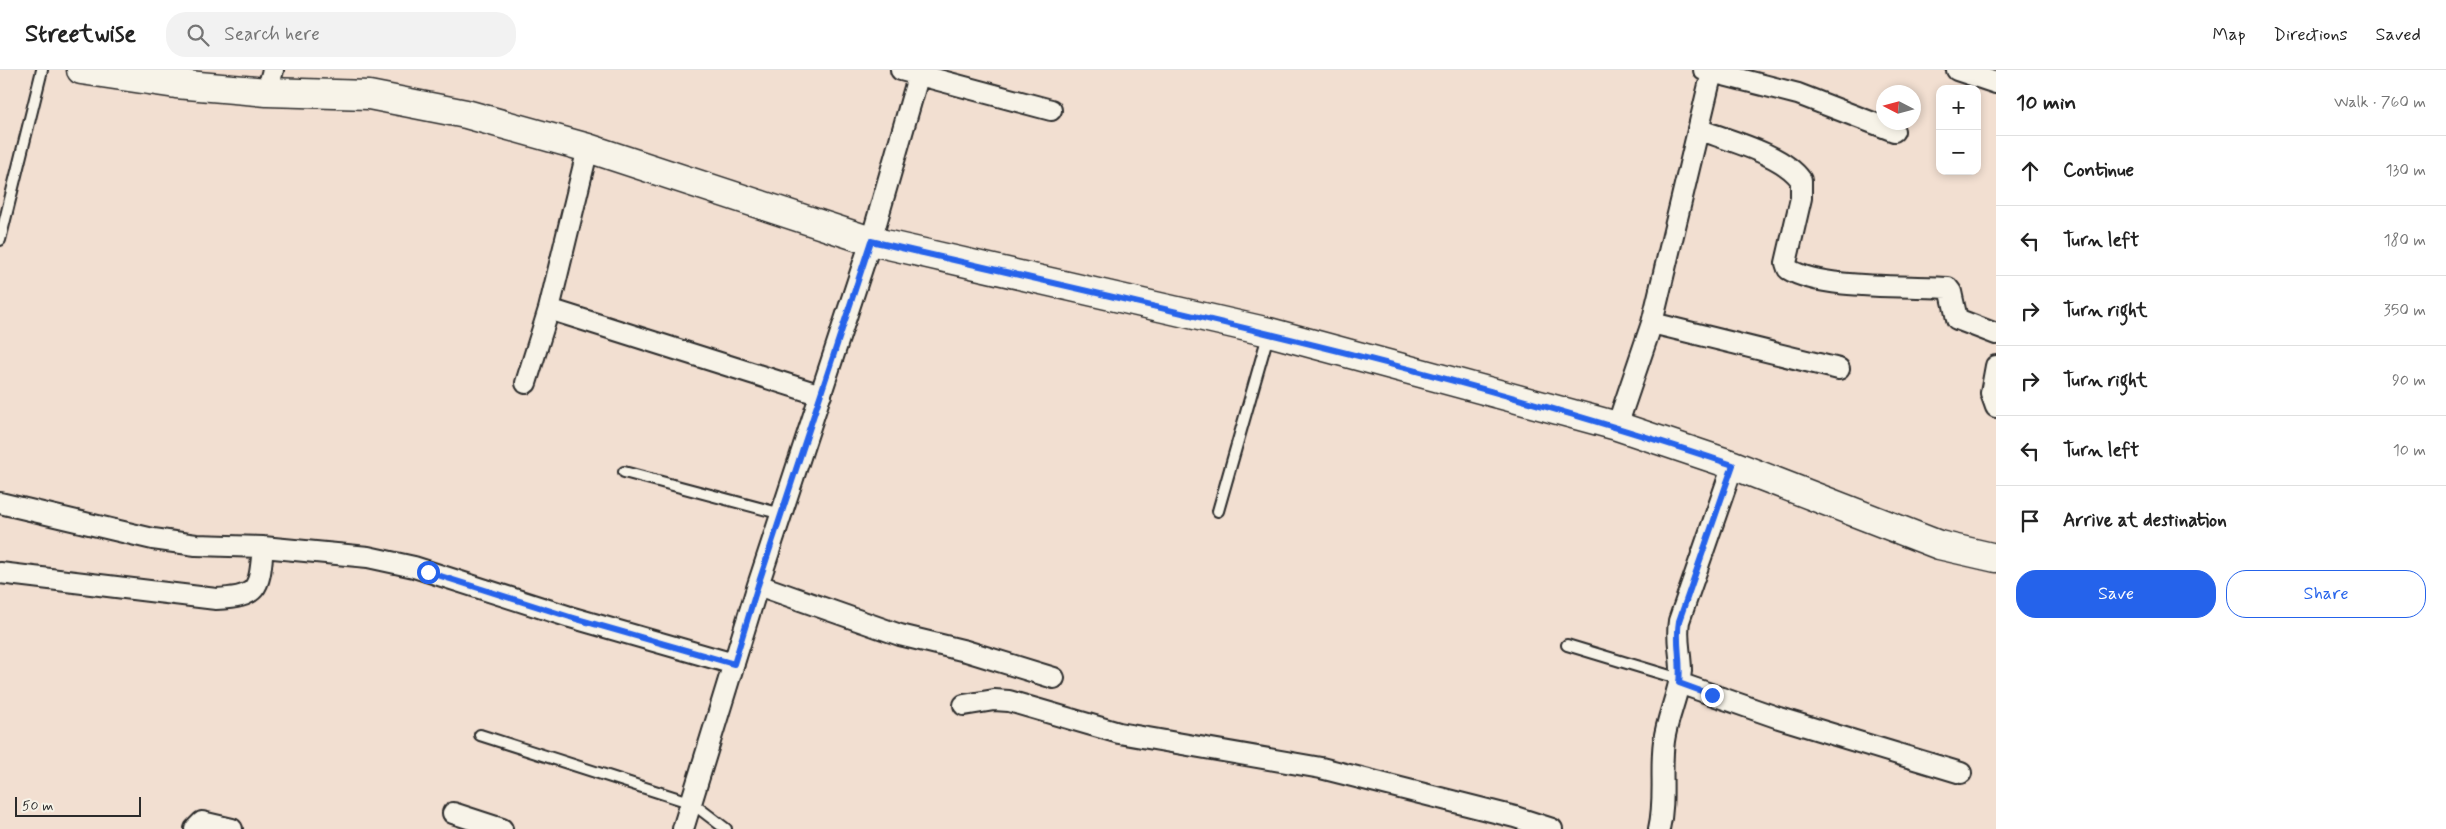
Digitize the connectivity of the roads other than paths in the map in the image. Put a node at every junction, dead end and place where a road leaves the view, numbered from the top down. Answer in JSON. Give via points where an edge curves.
{"nodes":[{"id":1,"x":42,"y":70,"type":"edge"},
{"id":2,"x":81,"y":70,"type":"edge"},
{"id":3,"x":1958,"y":70,"type":"edge"},
{"id":4,"x":1708,"y":71,"type":"edge"},
{"id":5,"x":914,"y":72,"type":"edge"},
{"id":6,"x":178,"y":77,"type":"edge"},
{"id":7,"x":270,"y":81,"type":"edge"},
{"id":8,"x":1996,"y":83,"type":"edge"},
{"id":9,"x":1051,"y":110,"type":"dead end"},
{"id":10,"x":1698,"y":129,"type":"junction"},
{"id":11,"x":1894,"y":131,"type":"dead end"},
{"id":12,"x":588,"y":148,"type":"junction"},
{"id":13,"x":0,"y":240,"type":"edge"},
{"id":14,"x":871,"y":241,"type":"junction"},
{"id":15,"x":548,"y":309,"type":"junction"},
{"id":16,"x":1652,"y":323,"type":"junction"},
{"id":17,"x":1269,"y":332,"type":"junction"},
{"id":18,"x":1996,"y":334,"type":"edge"},
{"id":19,"x":1996,"y":366,"type":"edge"},
{"id":20,"x":1839,"y":369,"type":"dead end"},
{"id":21,"x":526,"y":382,"type":"dead end"},
{"id":22,"x":821,"y":396,"type":"junction"},
{"id":23,"x":1996,"y":407,"type":"edge"},
{"id":24,"x":1616,"y":426,"type":"junction"},
{"id":25,"x":1733,"y":465,"type":"junction"},
{"id":26,"x":624,"y":472,"type":"dead end"},
{"id":27,"x":0,"y":503,"type":"edge"},
{"id":28,"x":1218,"y":511,"type":"dead end"},
{"id":29,"x":782,"y":514,"type":"junction"},
{"id":30,"x":263,"y":547,"type":"junction"},
{"id":31,"x":1996,"y":558,"type":"edge"},
{"id":32,"x":0,"y":573,"type":"edge"},
{"id":33,"x":758,"y":585,"type":"junction"},
{"id":34,"x":1567,"y":645,"type":"dead end"},
{"id":35,"x":734,"y":664,"type":"junction"},
{"id":36,"x":1054,"y":678,"type":"dead end"},
{"id":37,"x":1680,"y":681,"type":"junction"},
{"id":38,"x":964,"y":705,"type":"dead end"},
{"id":39,"x":480,"y":735,"type":"dead end"},
{"id":40,"x":1960,"y":773,"type":"dead end"},
{"id":41,"x":692,"y":803,"type":"junction"},
{"id":42,"x":452,"y":813,"type":"dead end"},
{"id":43,"x":195,"y":829,"type":"edge"},
{"id":44,"x":232,"y":829,"type":"edge"},
{"id":45,"x":502,"y":829,"type":"edge"},
{"id":46,"x":683,"y":829,"type":"edge"},
{"id":47,"x":726,"y":829,"type":"edge"},
{"id":48,"x":1552,"y":829,"type":"edge"},
{"id":49,"x":1660,"y":829,"type":"edge"}],
"edges":[{"from":1,"to":13,"type":"lane"},
{"from":2,"to":6,"type":"main road"},
{"from":3,"to":8,"type":"street"},
{"from":4,"to":10,"type":"street"},
{"from":4,"to":11,"type":"street","via":[[1798,94]]},
{"from":5,"to":9,"type":"street"},
{"from":5,"to":14,"type":"street"},
{"from":6,"to":7,"type":"main road"},
{"from":7,"to":12,"type":"main road","via":[[369,95],[466,114]]},
{"from":10,"to":16,"type":"street"},
{"from":10,"to":18,"type":"street","via":[[1767,156],[1786,166],[1801,180],[1801,198],[1786,263],[1788,269],[1838,282],[1948,288],[1957,319]]},
{"from":12,"to":14,"type":"main road"},
{"from":12,"to":15,"type":"street"},
{"from":14,"to":17,"type":"main road"},
{"from":14,"to":22,"type":"street"},
{"from":15,"to":21,"type":"street"},
{"from":15,"to":22,"type":"street"},
{"from":16,"to":20,"type":"street"},
{"from":16,"to":24,"type":"street"},
{"from":17,"to":24,"type":"main road"},
{"from":17,"to":28,"type":"lane"},
{"from":19,"to":23,"type":"street","via":[[1991,393]]},
{"from":22,"to":29,"type":"street"},
{"from":24,"to":25,"type":"main road"},
{"from":25,"to":31,"type":"main road","via":[[1939,545]]},
{"from":25,"to":37,"type":"street","via":[[1679,621]]},
{"from":26,"to":29,"type":"lane"},
{"from":27,"to":30,"type":"street","via":[[153,539]]},
{"from":29,"to":33,"type":"street"},
{"from":30,"to":32,"type":"street","via":[[259,582],[251,592],[234,598],[216,599]]},
{"from":30,"to":35,"type":"street","via":[[368,557],[414,567]]},
{"from":33,"to":35,"type":"street"},
{"from":33,"to":36,"type":"street","via":[[900,635]]},
{"from":34,"to":37,"type":"lane"},
{"from":35,"to":41,"type":"street"},
{"from":37,"to":40,"type":"street","via":[[1779,718]]},
{"from":37,"to":49,"type":"street","via":[[1664,741]]},
{"from":38,"to":48,"type":"street","via":[[1008,701],[1119,733],[1321,768]]},
{"from":39,"to":41,"type":"lane"},
{"from":41,"to":46,"type":"street"},
{"from":41,"to":47,"type":"lane"},
{"from":42,"to":45,"type":"street"},
{"from":43,"to":44,"type":"street","via":[[202,822]]}]}
